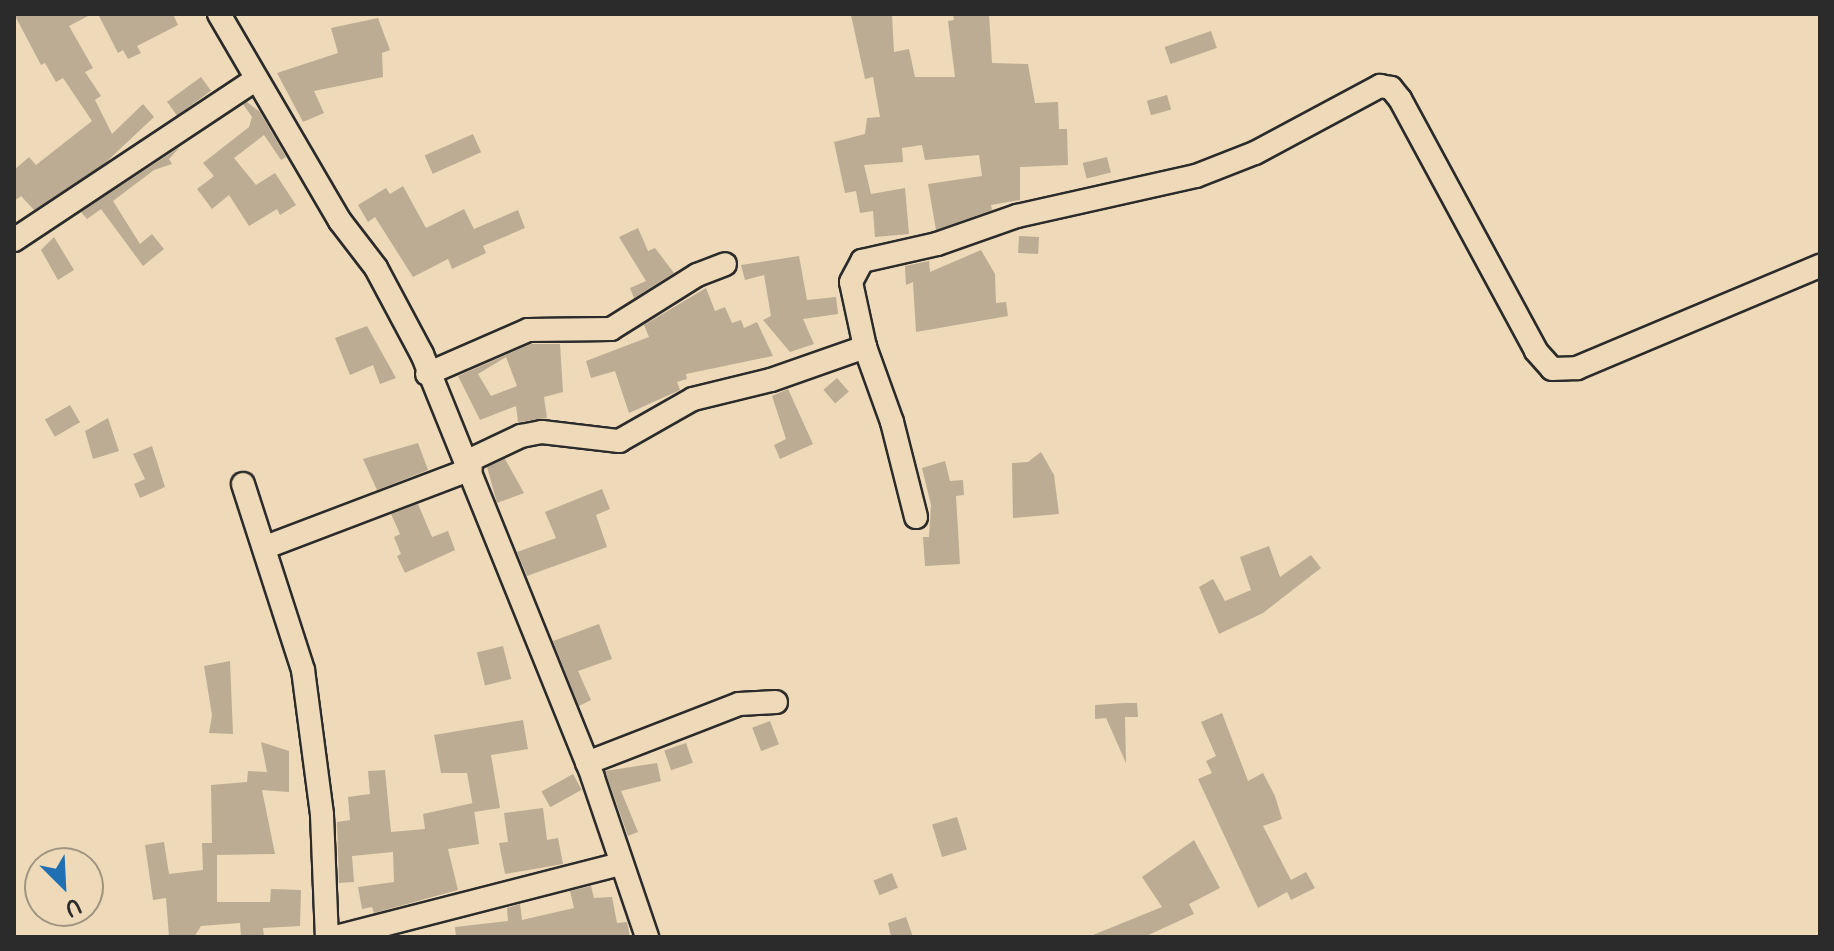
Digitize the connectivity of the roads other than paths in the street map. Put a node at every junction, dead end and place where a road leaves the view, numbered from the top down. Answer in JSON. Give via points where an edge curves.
{"nodes":[{"id":1,"x":219,"y":14,"type":"edge"},
{"id":2,"x":256,"y":79,"type":"junction"},
{"id":3,"x":14,"y":240,"type":"edge"},
{"id":4,"x":725,"y":264,"type":"dead end"},
{"id":5,"x":1820,"y":266,"type":"edge"},
{"id":6,"x":865,"y":347,"type":"junction"},
{"id":7,"x":427,"y":374,"type":"junction"},
{"id":8,"x":469,"y":465,"type":"junction"},
{"id":9,"x":243,"y":484,"type":"dead end"},
{"id":10,"x":916,"y":517,"type":"dead end"},
{"id":11,"x":266,"y":547,"type":"junction"},
{"id":12,"x":776,"y":702,"type":"dead end"},
{"id":13,"x":587,"y":763,"type":"junction"},
{"id":14,"x":621,"y":864,"type":"junction"},
{"id":15,"x":327,"y":937,"type":"edge"},
{"id":16,"x":336,"y":937,"type":"edge"},
{"id":17,"x":647,"y":937,"type":"edge"}],
"edges":[{"from":1,"to":2,"type":"street"},
{"from":2,"to":3,"type":"street"},
{"from":2,"to":7,"type":"street","via":[[397,304]]},
{"from":4,"to":7,"type":"street","via":[[697,275],[611,329],[528,330]]},
{"from":5,"to":6,"type":"street","via":[[1577,368],[1552,369],[1536,351],[1400,99],[1385,86],[1255,153],[1196,176],[1017,216],[926,247],[862,261],[851,282]]},
{"from":6,"to":8,"type":"street","via":[[771,380],[693,399],[619,441],[542,432],[521,436]]},
{"from":6,"to":10,"type":"street","via":[[892,422]]},
{"from":7,"to":8,"type":"street"},
{"from":8,"to":11,"type":"street"},
{"from":8,"to":13,"type":"street"},
{"from":9,"to":11,"type":"street"},
{"from":11,"to":15,"type":"street","via":[[303,670],[322,815]]},
{"from":12,"to":13,"type":"street","via":[[739,704]]},
{"from":13,"to":14,"type":"street"},
{"from":14,"to":16,"type":"street"},
{"from":14,"to":17,"type":"street"}]}
